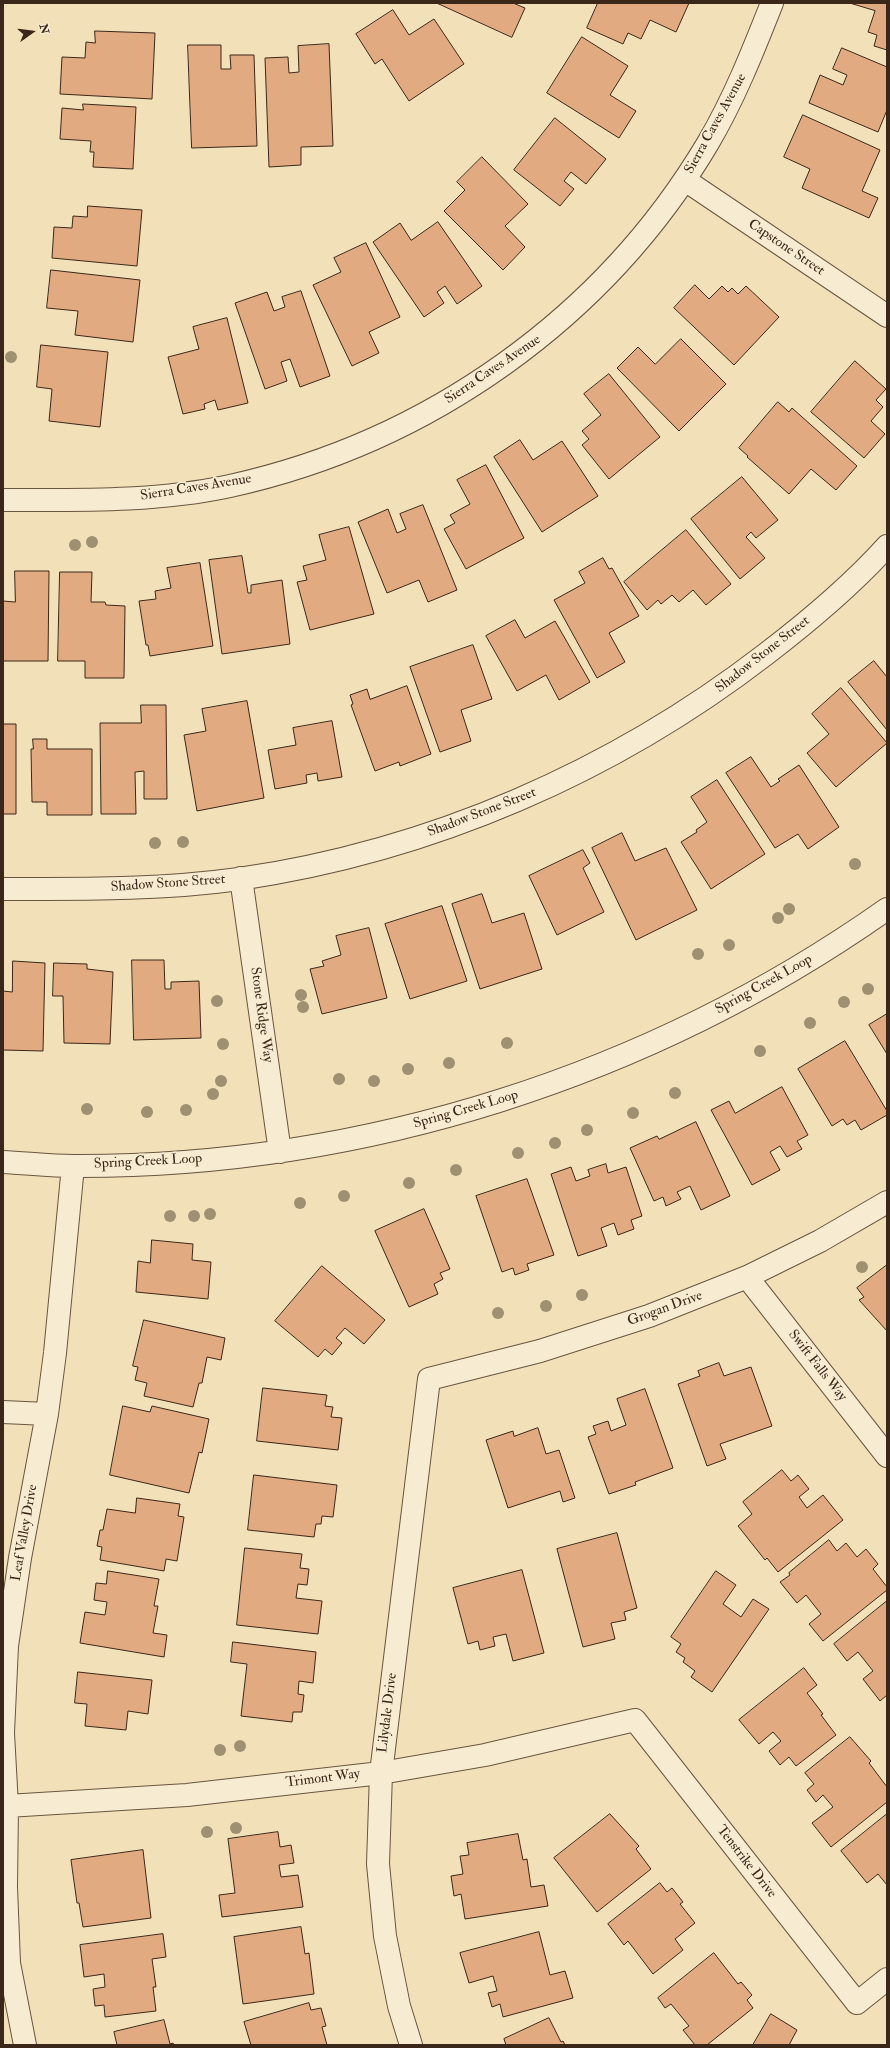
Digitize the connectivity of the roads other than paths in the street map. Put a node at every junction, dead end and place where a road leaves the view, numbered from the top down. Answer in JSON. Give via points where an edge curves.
{"nodes":[{"id":1,"x":772,"y":3,"type":"edge"},
{"id":2,"x":685,"y":180,"type":"junction"},
{"id":3,"x":887,"y":316,"type":"edge"},
{"id":4,"x":3,"y":500,"type":"edge"},
{"id":5,"x":887,"y":546,"type":"edge"},
{"id":6,"x":241,"y":878,"type":"junction"},
{"id":7,"x":3,"y":889,"type":"edge"},
{"id":8,"x":887,"y":909,"type":"edge"},
{"id":9,"x":280,"y":1152,"type":"junction"},
{"id":10,"x":3,"y":1162,"type":"edge"},
{"id":11,"x":73,"y":1166,"type":"junction"},
{"id":12,"x":887,"y":1202,"type":"edge"},
{"id":13,"x":747,"y":1277,"type":"junction"},
{"id":14,"x":429,"y":1379,"type":"joint"},
{"id":15,"x":3,"y":1412,"type":"edge"},
{"id":16,"x":47,"y":1414,"type":"junction"},
{"id":17,"x":887,"y":1456,"type":"edge"},
{"id":18,"x":635,"y":1720,"type":"joint"},
{"id":19,"x":380,"y":1773,"type":"junction"},
{"id":20,"x":7,"y":1806,"type":"junction"},
{"id":21,"x":887,"y":1979,"type":"edge"},
{"id":22,"x":25,"y":2045,"type":"edge"},
{"id":23,"x":411,"y":2045,"type":"edge"}],
"edges":[{"from":1,"to":2,"type":"street","name":"Sierra Caves Avenue","via":[[744,74],[710,141]]},
{"from":2,"to":3,"type":"street","name":"Capstone Street"},
{"from":2,"to":4,"type":"street","name":"Sierra Caves Avenue","via":[[639,241],[576,307],[540,338],[479,383],[415,420],[354,448],[294,469],[229,486],[154,497]]},
{"from":5,"to":6,"type":"street","name":"Shadow Stone Street","via":[[873,562],[801,627],[724,687],[658,730],[573,776],[502,808],[430,834],[337,860]]},
{"from":6,"to":7,"type":"street","name":"Shadow Stone Street","via":[[116,889]]},
{"from":6,"to":9,"type":"street","name":"Stone Ridge Way"},
{"from":8,"to":9,"type":"street","name":"Spring Creek Loop","via":[[843,940],[760,990],[652,1045],[562,1081],[463,1113],[377,1135]]},
{"from":9,"to":11,"type":"street","name":"Spring Creek Loop","via":[[184,1162]]},
{"from":10,"to":11,"type":"street","name":"Spring Creek Loop"},
{"from":11,"to":16,"type":"street","name":"Leaf Valley Drive","via":[[56,1353]]},
{"from":12,"to":13,"type":"street","name":"Grogan Drive","via":[[820,1241]]},
{"from":13,"to":14,"type":"street","name":"Grogan Drive","via":[[649,1316],[555,1346]]},
{"from":13,"to":17,"type":"street","name":"Swift Falls Way"},
{"from":14,"to":19,"type":"street","name":"Lilydale Drive"},
{"from":15,"to":16,"type":"street"},
{"from":16,"to":20,"type":"street","name":"Leaf Valley Drive","via":[[20,1558],[7,1646],[3,1733]]},
{"from":18,"to":19,"type":"street","name":"Trimont Way","via":[[485,1755]]},
{"from":18,"to":21,"type":"street","name":"Tenstrike Drive","via":[[857,2003]]},
{"from":19,"to":20,"type":"street","name":"Trimont Way","via":[[188,1795]]},
{"from":19,"to":23,"type":"street","name":"Lilydale Drive","via":[[378,1864],[385,1936],[399,2006]]},
{"from":20,"to":22,"type":"street","name":"Leaf Valley Drive","via":[[6,1887],[9,1963]]}]}
